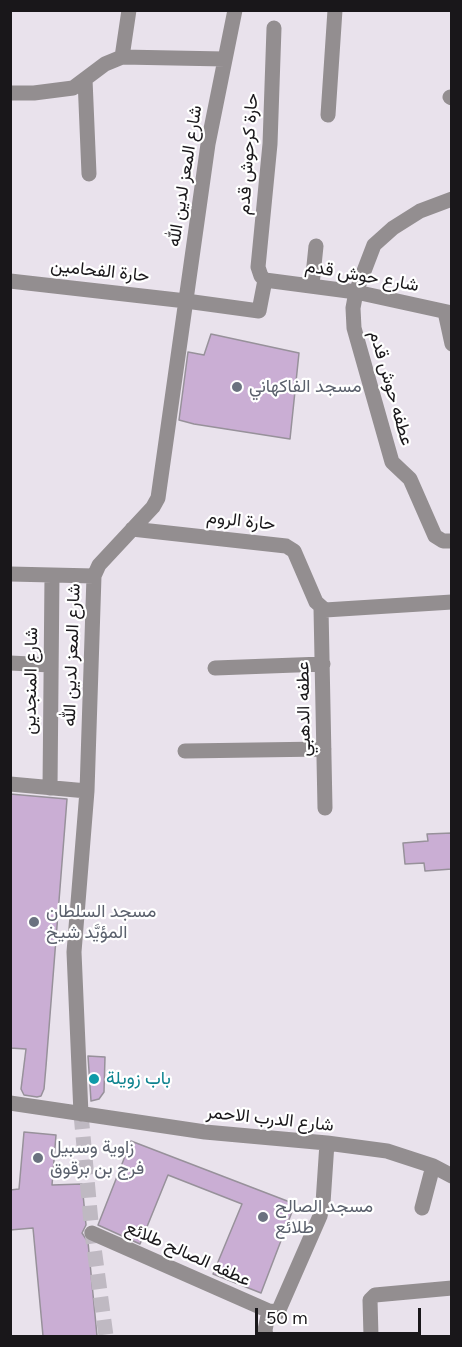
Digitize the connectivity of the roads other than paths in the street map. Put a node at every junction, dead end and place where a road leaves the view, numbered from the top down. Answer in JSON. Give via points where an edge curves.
{"nodes":[{"id":1,"x":129,"y":10,"type":"edge"},
{"id":2,"x":235,"y":10,"type":"edge"},
{"id":3,"x":335,"y":10,"type":"edge"},
{"id":4,"x":274,"y":28,"type":"dead end"},
{"id":5,"x":122,"y":57,"type":"junction"},
{"id":6,"x":225,"y":59,"type":"junction"},
{"id":7,"x":85,"y":80,"type":"junction"},
{"id":8,"x":10,"y":93,"type":"edge"},
{"id":9,"x":328,"y":116,"type":"dead end"},
{"id":10,"x":89,"y":174,"type":"dead end"},
{"id":11,"x":452,"y":199,"type":"edge"},
{"id":12,"x":316,"y":246,"type":"dead end"},
{"id":13,"x":265,"y":280,"type":"junction"},
{"id":14,"x":10,"y":281,"type":"edge"},
{"id":15,"x":312,"y":285,"type":"junction"},
{"id":16,"x":356,"y":292,"type":"junction"},
{"id":17,"x":186,"y":301,"type":"junction"},
{"id":18,"x":448,"y":312,"type":"edge"},
{"id":19,"x":452,"y":344,"type":"edge"},
{"id":20,"x":132,"y":529,"type":"junction"},
{"id":21,"x":452,"y":541,"type":"edge"},
{"id":22,"x":10,"y":574,"type":"edge"},
{"id":23,"x":52,"y":575,"type":"junction"},
{"id":24,"x":94,"y":576,"type":"junction"},
{"id":25,"x":452,"y":602,"type":"edge"},
{"id":26,"x":321,"y":608,"type":"junction"},
{"id":27,"x":10,"y":663,"type":"edge"},
{"id":28,"x":322,"y":663,"type":"junction"},
{"id":29,"x":51,"y":665,"type":"junction"},
{"id":30,"x":215,"y":668,"type":"dead end"},
{"id":31,"x":324,"y":749,"type":"junction"},
{"id":32,"x":185,"y":752,"type":"dead end"},
{"id":33,"x":10,"y":784,"type":"edge"},
{"id":34,"x":50,"y":788,"type":"junction"},
{"id":35,"x":87,"y":791,"type":"junction"},
{"id":36,"x":325,"y":808,"type":"dead end"},
{"id":37,"x":10,"y":1103,"type":"edge"},
{"id":38,"x":81,"y":1114,"type":"junction"},
{"id":39,"x":327,"y":1143,"type":"junction"},
{"id":40,"x":433,"y":1166,"type":"junction"},
{"id":41,"x":452,"y":1176,"type":"edge"},
{"id":42,"x":422,"y":1208,"type":"dead end"},
{"id":43,"x":92,"y":1233,"type":"dead end"},
{"id":44,"x":452,"y":1288,"type":"edge"},
{"id":45,"x":268,"y":1311,"type":"junction"},
{"id":46,"x":266,"y":1336,"type":"edge"},
{"id":47,"x":371,"y":1336,"type":"edge"}],
"edges":[{"from":1,"to":5,"type":"street"},
{"from":2,"to":6,"type":"street","name":"شارع المعز لدين الله"},
{"from":3,"to":9,"type":"street"},
{"from":4,"to":13,"type":"street","name":"حارة كرحوش قدم","via":[[270,144],[258,267]]},
{"from":5,"to":6,"type":"street"},
{"from":5,"to":7,"type":"street","via":[[105,64]]},
{"from":6,"to":17,"type":"street","name":"شارع المعز لدين الله","via":[[208,144]]},
{"from":7,"to":8,"type":"street","via":[[73,88]]},
{"from":7,"to":10,"type":"street"},
{"from":11,"to":16,"type":"street","name":"عطفه حوش قدم","via":[[420,211],[374,244]]},
{"from":12,"to":15,"type":"street"},
{"from":13,"to":15,"type":"street","name":"شارع حوش قدم"},
{"from":13,"to":17,"type":"street","name":"حارة الفحامين","via":[[260,311]]},
{"from":14,"to":17,"type":"street","name":"حارة الفحامين"},
{"from":15,"to":16,"type":"street","name":"شارع حوش قدم"},
{"from":16,"to":18,"type":"street","name":"شارع حوش قدم"},
{"from":16,"to":21,"type":"street","name":"عطفه حوش قدم","via":[[354,328],[387,451],[392,462],[410,479],[435,536]]},
{"from":17,"to":20,"type":"street","name":"شارع المعز لدين الله","via":[[158,498]]},
{"from":18,"to":19,"type":"street"},
{"from":20,"to":24,"type":"street","name":"شارع المعز لدين الله","via":[[99,565]]},
{"from":20,"to":26,"type":"street","name":"حارة الروم","via":[[286,546],[297,555]]},
{"from":22,"to":23,"type":"street"},
{"from":23,"to":24,"type":"street"},
{"from":23,"to":29,"type":"street","name":"شارع المنجدين"},
{"from":24,"to":35,"type":"street","name":"شارع المعز لدين الله"},
{"from":25,"to":26,"type":"street"},
{"from":26,"to":28,"type":"street","name":"عطفه الدهبي"},
{"from":27,"to":29,"type":"street"},
{"from":28,"to":30,"type":"street"},
{"from":28,"to":31,"type":"street","name":"عطفه الدهبي"},
{"from":29,"to":34,"type":"street","name":"شارع المنجدين"},
{"from":31,"to":32,"type":"street"},
{"from":31,"to":36,"type":"street","name":"عطفه الدهبي"},
{"from":33,"to":34,"type":"street"},
{"from":34,"to":35,"type":"street"},
{"from":35,"to":38,"type":"street","name":"شارع المعز لدين الله","via":[[74,952]]},
{"from":37,"to":38,"type":"street","name":"شارع الدرب الاحمر"},
{"from":38,"to":39,"type":"street","name":"شارع الدرب الاحمر","via":[[205,1132]]},
{"from":39,"to":40,"type":"street","name":"شارع الدرب الاحمر","via":[[387,1151]]},
{"from":39,"to":45,"type":"street","via":[[320,1216],[280,1310]]},
{"from":40,"to":41,"type":"street","name":"شارع الدرب الاحمر"},
{"from":40,"to":42,"type":"street"},
{"from":43,"to":45,"type":"street","name":"عطفه الصالح طلائع"},
{"from":44,"to":47,"type":"street","via":[[375,1295],[370,1300]]},
{"from":45,"to":46,"type":"street"}]}
